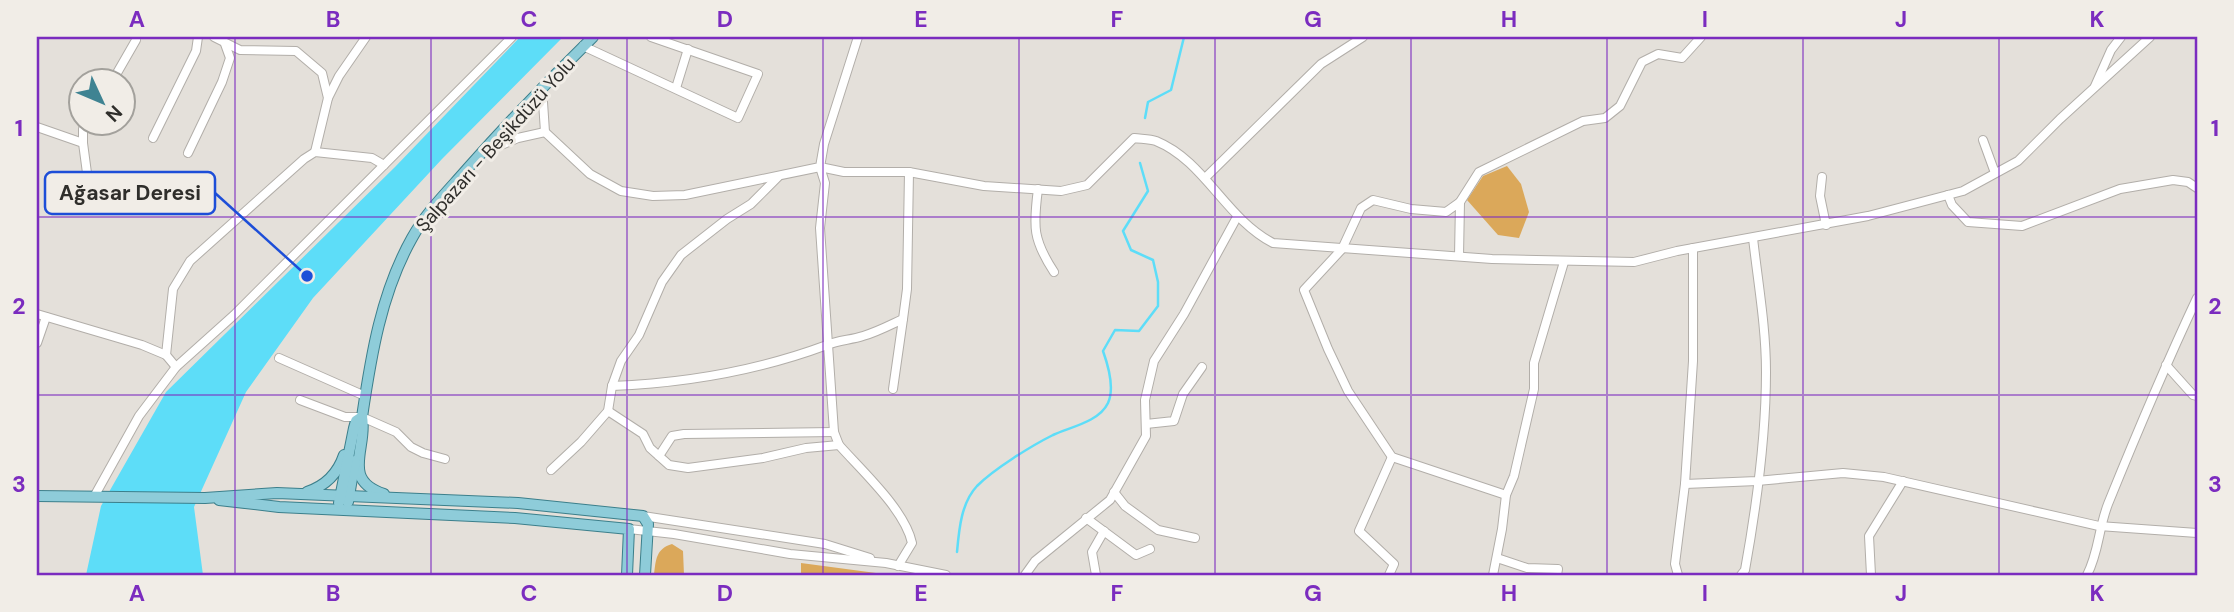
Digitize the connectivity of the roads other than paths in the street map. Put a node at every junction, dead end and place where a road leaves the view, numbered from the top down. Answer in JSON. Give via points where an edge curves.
{"nodes":[{"id":1,"x":198,"y":37,"type":"edge"},
{"id":2,"x":214,"y":37,"type":"edge"},
{"id":3,"x":366,"y":37,"type":"edge"},
{"id":4,"x":512,"y":37,"type":"edge"},
{"id":5,"x":593,"y":37,"type":"edge"},
{"id":6,"x":652,"y":37,"type":"edge"},
{"id":7,"x":858,"y":37,"type":"edge"},
{"id":8,"x":1363,"y":37,"type":"edge"},
{"id":9,"x":1701,"y":37,"type":"edge"},
{"id":10,"x":2121,"y":37,"type":"edge"},
{"id":11,"x":2150,"y":37,"type":"edge"},
{"id":12,"x":136,"y":40,"type":"dead end"},
{"id":13,"x":225,"y":44,"type":"junction"},
{"id":14,"x":583,"y":46,"type":"junction"},
{"id":15,"x":688,"y":49,"type":"junction"},
{"id":16,"x":121,"y":66,"type":"edge"},
{"id":17,"x":542,"y":87,"type":"junction"},
{"id":18,"x":676,"y":88,"type":"junction"},
{"id":19,"x":2093,"y":91,"type":"junction"},
{"id":20,"x":328,"y":98,"type":"junction"},
{"id":21,"x":37,"y":127,"type":"edge"},
{"id":22,"x":545,"y":132,"type":"junction"},
{"id":23,"x":83,"y":136,"type":"edge"},
{"id":24,"x":153,"y":138,"type":"dead end"},
{"id":25,"x":1983,"y":141,"type":"dead end"},
{"id":26,"x":83,"y":143,"type":"junction"},
{"id":27,"x":315,"y":152,"type":"junction"},
{"id":28,"x":188,"y":153,"type":"dead end"},
{"id":29,"x":481,"y":155,"type":"junction"},
{"id":30,"x":384,"y":165,"type":"junction"},
{"id":31,"x":820,"y":167,"type":"junction"},
{"id":32,"x":909,"y":172,"type":"junction"},
{"id":33,"x":1995,"y":173,"type":"junction"},
{"id":34,"x":778,"y":177,"type":"junction"},
{"id":35,"x":1822,"y":177,"type":"dead end"},
{"id":36,"x":1205,"y":178,"type":"junction"},
{"id":37,"x":2197,"y":188,"type":"edge"},
{"id":38,"x":1038,"y":189,"type":"junction"},
{"id":39,"x":1948,"y":195,"type":"junction"},
{"id":40,"x":1460,"y":202,"type":"junction"},
{"id":41,"x":92,"y":209,"type":"dead end"},
{"id":42,"x":1237,"y":217,"type":"junction"},
{"id":43,"x":1826,"y":225,"type":"junction"},
{"id":44,"x":1753,"y":238,"type":"junction"},
{"id":45,"x":1693,"y":248,"type":"junction"},
{"id":46,"x":1342,"y":249,"type":"junction"},
{"id":47,"x":1459,"y":256,"type":"junction"},
{"id":48,"x":1564,"y":262,"type":"junction"},
{"id":49,"x":1054,"y":272,"type":"dead end"},
{"id":50,"x":2197,"y":298,"type":"edge"},
{"id":51,"x":41,"y":316,"type":"edge"},
{"id":52,"x":903,"y":320,"type":"junction"},
{"id":53,"x":37,"y":343,"type":"edge"},
{"id":54,"x":827,"y":344,"type":"junction"},
{"id":55,"x":166,"y":355,"type":"junction"},
{"id":56,"x":279,"y":358,"type":"dead end"},
{"id":57,"x":2166,"y":365,"type":"junction"},
{"id":58,"x":176,"y":367,"type":"junction"},
{"id":59,"x":1202,"y":367,"type":"dead end"},
{"id":60,"x":612,"y":386,"type":"junction"},
{"id":61,"x":893,"y":389,"type":"dead end"},
{"id":62,"x":365,"y":396,"type":"junction"},
{"id":63,"x":2197,"y":396,"type":"edge"},
{"id":64,"x":300,"y":400,"type":"dead end"},
{"id":65,"x":608,"y":411,"type":"junction"},
{"id":66,"x":362,"y":417,"type":"junction"},
{"id":67,"x":1146,"y":424,"type":"junction"},
{"id":68,"x":354,"y":428,"type":"junction"},
{"id":69,"x":834,"y":432,"type":"junction"},
{"id":70,"x":360,"y":438,"type":"junction"},
{"id":71,"x":839,"y":445,"type":"junction"},
{"id":72,"x":659,"y":456,"type":"junction"},
{"id":73,"x":1392,"y":457,"type":"junction"},
{"id":74,"x":445,"y":459,"type":"dead end"},
{"id":75,"x":551,"y":470,"type":"dead end"},
{"id":76,"x":1757,"y":481,"type":"junction"},
{"id":77,"x":1903,"y":481,"type":"junction"},
{"id":78,"x":1685,"y":484,"type":"junction"},
{"id":79,"x":1114,"y":492,"type":"junction"},
{"id":80,"x":301,"y":494,"type":"junction"},
{"id":81,"x":100,"y":495,"type":"junction"},
{"id":82,"x":1506,"y":495,"type":"junction"},
{"id":83,"x":37,"y":496,"type":"edge"},
{"id":84,"x":344,"y":496,"type":"junction"},
{"id":85,"x":399,"y":497,"type":"junction"},
{"id":86,"x":205,"y":498,"type":"junction"},
{"id":87,"x":37,"y":502,"type":"edge"},
{"id":88,"x":341,"y":510,"type":"junction"},
{"id":89,"x":643,"y":516,"type":"junction"},
{"id":90,"x":1086,"y":518,"type":"junction"},
{"id":91,"x":2099,"y":526,"type":"junction"},
{"id":92,"x":629,"y":529,"type":"junction"},
{"id":93,"x":648,"y":531,"type":"junction"},
{"id":94,"x":1104,"y":531,"type":"junction"},
{"id":95,"x":2197,"y":533,"type":"edge"},
{"id":96,"x":1195,"y":538,"type":"dead end"},
{"id":97,"x":1150,"y":549,"type":"dead end"},
{"id":98,"x":1497,"y":558,"type":"junction"},
{"id":99,"x":886,"y":563,"type":"junction"},
{"id":100,"x":898,"y":566,"type":"junction"},
{"id":101,"x":627,"y":575,"type":"edge"},
{"id":102,"x":645,"y":575,"type":"edge"},
{"id":103,"x":946,"y":575,"type":"edge"},
{"id":104,"x":1026,"y":575,"type":"edge"},
{"id":105,"x":1096,"y":575,"type":"edge"},
{"id":106,"x":1390,"y":575,"type":"edge"},
{"id":107,"x":1493,"y":575,"type":"edge"},
{"id":108,"x":1557,"y":575,"type":"edge"},
{"id":109,"x":1678,"y":575,"type":"edge"},
{"id":110,"x":1741,"y":575,"type":"edge"},
{"id":111,"x":1871,"y":575,"type":"edge"},
{"id":112,"x":2087,"y":575,"type":"edge"}],
"edges":[{"from":1,"to":24,"type":"street","via":[[196,51]]},
{"from":2,"to":13,"type":"street"},
{"from":3,"to":20,"type":"street"},
{"from":4,"to":30,"type":"street"},
{"from":5,"to":14,"type":"main road","name":"Şalpazarı - Beşikdüzü Yolu"},
{"from":6,"to":15,"type":"street"},
{"from":7,"to":31,"type":"street"},
{"from":8,"to":36,"type":"street","via":[[1321,64]]},
{"from":9,"to":40,"type":"street","via":[[1682,58],[1658,54],[1642,62],[1620,106],[1605,118],[1583,121],[1479,172]]},
{"from":10,"to":19,"type":"street"},
{"from":11,"to":19,"type":"street"},
{"from":12,"to":16,"type":"street"},
{"from":13,"to":20,"type":"street","via":[[240,50],[296,51],[322,73]]},
{"from":13,"to":28,"type":"street","via":[[230,58],[222,82]]},
{"from":14,"to":17,"type":"main road","name":"Şalpazarı - Beşikdüzü Yolu"},
{"from":14,"to":18,"type":"street"},
{"from":15,"to":18,"type":"street"},
{"from":15,"to":18,"type":"street","via":[[758,74],[738,118]]},
{"from":17,"to":22,"type":"street"},
{"from":17,"to":29,"type":"main road","name":"Şalpazarı - Beşikdüzü Yolu"},
{"from":19,"to":33,"type":"street","via":[[2018,161]]},
{"from":20,"to":27,"type":"street"},
{"from":21,"to":26,"type":"street"},
{"from":22,"to":29,"type":"street"},
{"from":22,"to":34,"type":"street","via":[[590,174],[621,191],[685,195]]},
{"from":23,"to":26,"type":"street"},
{"from":25,"to":33,"type":"street"},
{"from":26,"to":41,"type":"street","via":[[87,173],[82,203]]},
{"from":27,"to":30,"type":"street","via":[[372,158]]},
{"from":27,"to":55,"type":"street","via":[[190,261],[173,289]]},
{"from":29,"to":62,"type":"main road","name":"Şalpazarı - Beşikdüzü Yolu","via":[[412,237],[391,284]]},
{"from":30,"to":58,"type":"street"},
{"from":31,"to":32,"type":"street","via":[[844,172]]},
{"from":31,"to":34,"type":"street"},
{"from":31,"to":54,"type":"street","via":[[825,183],[820,228]]},
{"from":32,"to":38,"type":"street","via":[[984,186]]},
{"from":32,"to":52,"type":"street"},
{"from":33,"to":39,"type":"street"},
{"from":34,"to":60,"type":"street","via":[[751,204],[681,255],[662,282]]},
{"from":35,"to":43,"type":"street","via":[[1820,196]]},
{"from":36,"to":38,"type":"street","via":[[1155,140],[1134,138],[1087,185],[1061,191]]},
{"from":36,"to":42,"type":"street"},
{"from":37,"to":39,"type":"street","via":[[2173,180],[2120,189],[2022,226],[1968,222]]},
{"from":38,"to":49,"type":"street","via":[[1035,236]]},
{"from":39,"to":43,"type":"street"},
{"from":40,"to":46,"type":"street","via":[[1446,212],[1373,200],[1361,208]]},
{"from":40,"to":47,"type":"street"},
{"from":42,"to":46,"type":"street","via":[[1272,243]]},
{"from":42,"to":67,"type":"street","via":[[1154,361],[1145,400]]},
{"from":43,"to":44,"type":"street"},
{"from":44,"to":45,"type":"street"},
{"from":44,"to":76,"type":"street","via":[[1766,372]]},
{"from":45,"to":48,"type":"street","via":[[1634,262]]},
{"from":45,"to":78,"type":"street","via":[[1693,361]]},
{"from":46,"to":47,"type":"street"},
{"from":46,"to":73,"type":"street","via":[[1304,290],[1348,391]]},
{"from":47,"to":48,"type":"street"},
{"from":48,"to":82,"type":"street","via":[[1534,363],[1527,424]]},
{"from":50,"to":57,"type":"street"},
{"from":51,"to":53,"type":"street"},
{"from":51,"to":55,"type":"street"},
{"from":52,"to":54,"type":"street"},
{"from":52,"to":61,"type":"street"},
{"from":54,"to":60,"type":"street","via":[[752,369]]},
{"from":54,"to":69,"type":"street"},
{"from":55,"to":58,"type":"street"},
{"from":56,"to":62,"type":"street"},
{"from":57,"to":63,"type":"street"},
{"from":57,"to":91,"type":"street"},
{"from":58,"to":81,"type":"street","via":[[139,416]]},
{"from":59,"to":67,"type":"street","via":[[1183,394],[1174,421]]},
{"from":60,"to":65,"type":"street"},
{"from":62,"to":66,"type":"main road","name":"Şalpazarı - Beşikdüzü Yolu"},
{"from":64,"to":66,"type":"street","via":[[345,417]]},
{"from":65,"to":72,"type":"street","via":[[643,434]]},
{"from":65,"to":75,"type":"street"},
{"from":66,"to":68,"type":"main road"},
{"from":66,"to":70,"type":"main road","name":"Şalpazarı - Beşikdüzü Yolu"},
{"from":66,"to":74,"type":"street","via":[[396,432],[411,447]]},
{"from":67,"to":79,"type":"street","via":[[1146,436]]},
{"from":68,"to":80,"type":"main road","via":[[338,469],[322,485]]},
{"from":68,"to":84,"type":"main road"},
{"from":69,"to":71,"type":"street"},
{"from":69,"to":72,"type":"street","via":[[684,434],[672,436]]},
{"from":70,"to":84,"type":"main road"},
{"from":70,"to":85,"type":"main road","via":[[362,480],[372,489]]},
{"from":71,"to":72,"type":"street","via":[[688,468],[669,465]]},
{"from":71,"to":100,"type":"street","via":[[910,532],[912,543]]},
{"from":73,"to":82,"type":"street"},
{"from":73,"to":106,"type":"street","via":[[1359,531],[1394,564]]},
{"from":76,"to":77,"type":"street","via":[[1843,474]]},
{"from":76,"to":78,"type":"street"},
{"from":76,"to":110,"type":"street"},
{"from":77,"to":91,"type":"street"},
{"from":77,"to":111,"type":"street","via":[[1869,536]]},
{"from":78,"to":109,"type":"street","via":[[1675,565]]},
{"from":79,"to":90,"type":"street"},
{"from":79,"to":96,"type":"street","via":[[1158,530]]},
{"from":80,"to":84,"type":"main road"},
{"from":80,"to":86,"type":"main road"},
{"from":81,"to":83,"type":"main road"},
{"from":81,"to":86,"type":"main road"},
{"from":81,"to":87,"type":"main road"},
{"from":82,"to":98,"type":"street"},
{"from":84,"to":85,"type":"main road"},
{"from":84,"to":88,"type":"main road"},
{"from":85,"to":89,"type":"main road"},
{"from":86,"to":88,"type":"main road"},
{"from":88,"to":92,"type":"main road"},
{"from":89,"to":93,"type":"main road"},
{"from":89,"to":99,"type":"street","via":[[825,544]]},
{"from":90,"to":94,"type":"street"},
{"from":90,"to":104,"type":"street","via":[[1035,561]]},
{"from":91,"to":95,"type":"street"},
{"from":91,"to":112,"type":"street","via":[[2095,559]]},
{"from":92,"to":93,"type":"street"},
{"from":92,"to":101,"type":"main road"},
{"from":93,"to":99,"type":"street","via":[[790,554]]},
{"from":93,"to":102,"type":"main road"},
{"from":94,"to":97,"type":"street","via":[[1136,555]]},
{"from":94,"to":105,"type":"street","via":[[1092,552]]},
{"from":98,"to":107,"type":"street"},
{"from":98,"to":108,"type":"street","via":[[1527,568],[1558,569]]},
{"from":99,"to":100,"type":"street"},
{"from":100,"to":103,"type":"street"}]}
